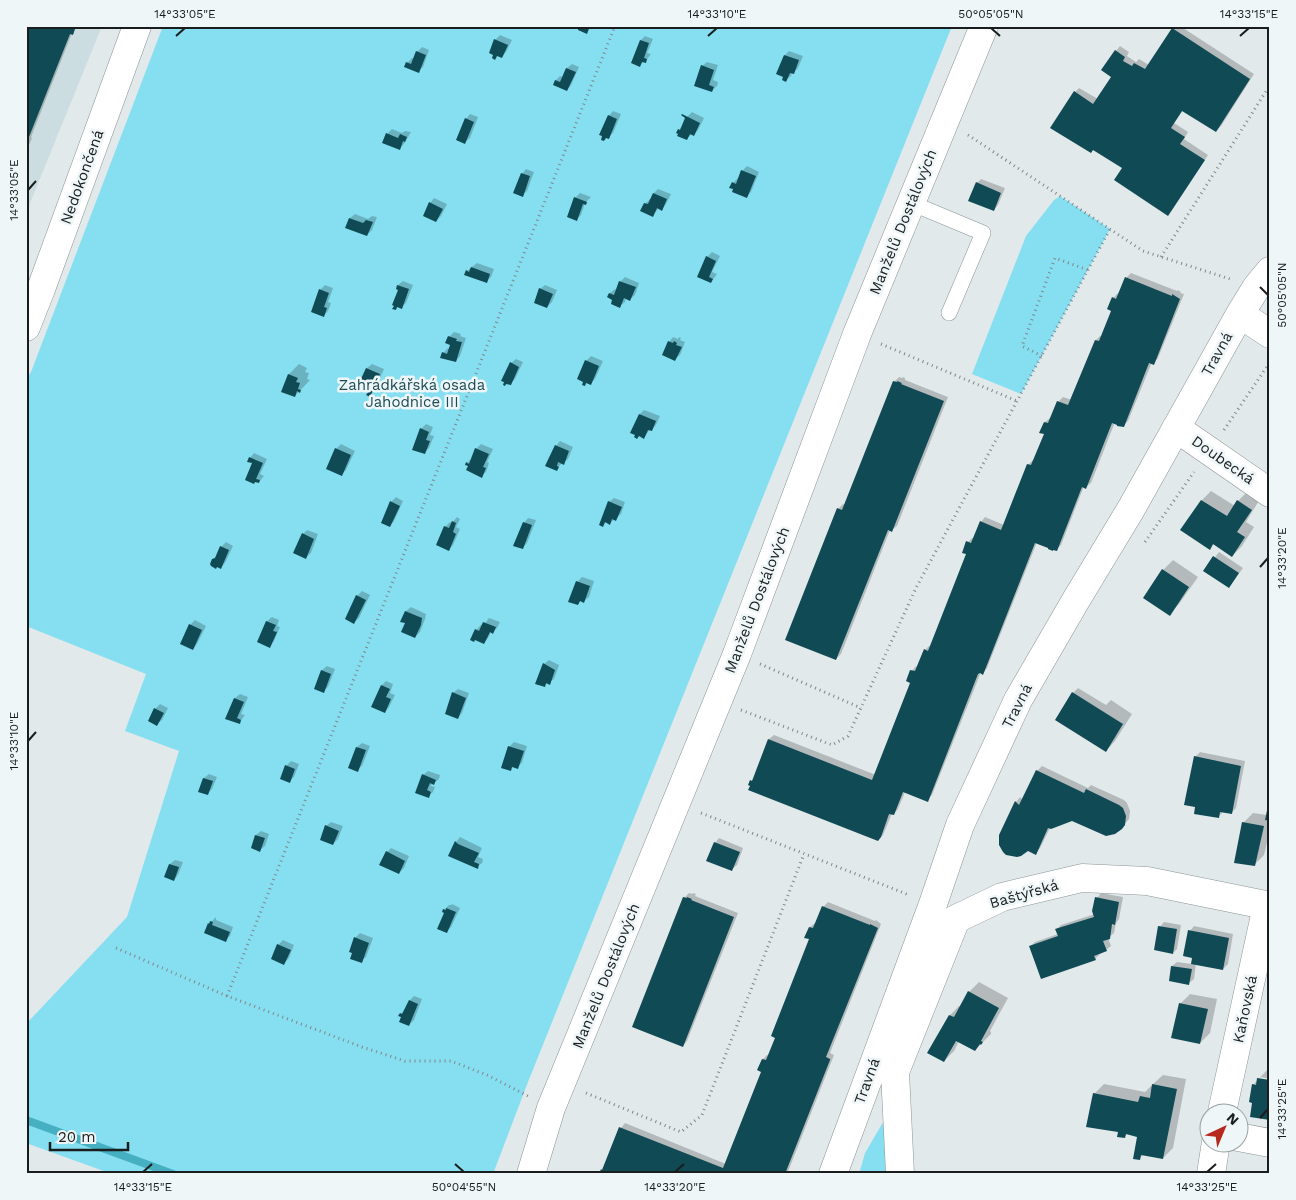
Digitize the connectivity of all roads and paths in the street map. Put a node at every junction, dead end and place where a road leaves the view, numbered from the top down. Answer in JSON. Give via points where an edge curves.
{"nodes":[{"id":1,"x":137,"y":26,"type":"edge"},
{"id":2,"x":615,"y":26,"type":"edge"},
{"id":3,"x":984,"y":26,"type":"edge"},
{"id":4,"x":1270,"y":85,"type":"edge"},
{"id":5,"x":945,"y":120,"type":"junction"},
{"id":6,"x":911,"y":203,"type":"junction"},
{"id":7,"x":1110,"y":229,"type":"junction"},
{"id":8,"x":1161,"y":257,"type":"junction"},
{"id":9,"x":1088,"y":270,"type":"junction"},
{"id":10,"x":1263,"y":279,"type":"edge"},
{"id":11,"x":949,"y":313,"type":"dead end"},
{"id":12,"x":1240,"y":314,"type":"junction"},
{"id":13,"x":26,"y":327,"type":"edge"},
{"id":14,"x":857,"y":334,"type":"junction"},
{"id":15,"x":1270,"y":334,"type":"edge"},
{"id":16,"x":1042,"y":356,"type":"junction"},
{"id":17,"x":1017,"y":402,"type":"junction"},
{"id":18,"x":1176,"y":428,"type":"junction"},
{"id":19,"x":1270,"y":493,"type":"edge"},
{"id":20,"x":737,"y":654,"type":"junction"},
{"id":21,"x":718,"y":700,"type":"junction"},
{"id":22,"x":861,"y":708,"type":"junction"},
{"id":23,"x":676,"y":803,"type":"junction"},
{"id":24,"x":804,"y":854,"type":"junction"},
{"id":25,"x":933,"y":904,"type":"junction"},
{"id":26,"x":1268,"y":906,"type":"edge"},
{"id":27,"x":116,"y":948,"type":"dead end"},
{"id":28,"x":227,"y":996,"type":"junction"},
{"id":29,"x":562,"y":1083,"type":"junction"},
{"id":30,"x":1224,"y":1102,"type":"edge"},
{"id":31,"x":551,"y":1108,"type":"junction"},
{"id":32,"x":1248,"y":1139,"type":"edge"},
{"id":33,"x":1270,"y":1143,"type":"edge"},
{"id":34,"x":1214,"y":1152,"type":"edge"},
{"id":35,"x":531,"y":1174,"type":"edge"},
{"id":36,"x":833,"y":1174,"type":"edge"},
{"id":37,"x":900,"y":1174,"type":"edge"},
{"id":38,"x":1211,"y":1174,"type":"edge"}],
"edges":[{"from":1,"to":13,"type":"street","name":"Nedokončená"},
{"from":2,"to":28,"type":"path"},
{"from":3,"to":5,"type":"street","name":"Manželů Dostálových"},
{"from":4,"to":8,"type":"path"},
{"from":5,"to":6,"type":"street","name":"Manželů Dostálových"},
{"from":5,"to":7,"type":"path"},
{"from":6,"to":11,"type":"lane","via":[[983,233]]},
{"from":6,"to":14,"type":"street","name":"Manželů Dostálových"},
{"from":7,"to":8,"type":"path","via":[[1143,251]]},
{"from":7,"to":9,"type":"path"},
{"from":8,"to":10,"type":"path"},
{"from":9,"to":16,"type":"path"},
{"from":9,"to":16,"type":"path","via":[[1055,258],[1022,346]]},
{"from":10,"to":12,"type":"street","name":"Travná"},
{"from":12,"to":15,"type":"street"},
{"from":12,"to":18,"type":"street","name":"Travná"},
{"from":14,"to":17,"type":"path"},
{"from":14,"to":20,"type":"street","name":"Manželů Dostálových"},
{"from":16,"to":17,"type":"path"},
{"from":17,"to":22,"type":"path","via":[[916,588]]},
{"from":18,"to":19,"type":"street","name":"Doubecká"},
{"from":18,"to":25,"type":"street","name":"Travná","via":[[1018,700],[960,825]]},
{"from":20,"to":21,"type":"street","name":"Manželů Dostálových"},
{"from":20,"to":22,"type":"path"},
{"from":21,"to":22,"type":"path","via":[[832,745],[848,736]]},
{"from":21,"to":23,"type":"street","name":"Manželů Dostálových"},
{"from":23,"to":24,"type":"path"},
{"from":23,"to":29,"type":"street","name":"Manželů Dostálových"},
{"from":24,"to":25,"type":"path"},
{"from":24,"to":29,"type":"path","via":[[702,1115],[680,1132]]},
{"from":25,"to":36,"type":"street","name":"Travná"},
{"from":26,"to":30,"type":"street","name":"Kaňovská"},
{"from":26,"to":37,"type":"street","name":"Baštýřská","via":[[1146,881],[1082,878],[1002,897],[956,919],[895,1072]]},
{"from":27,"to":28,"type":"path"},
{"from":28,"to":31,"type":"path","via":[[405,1061],[451,1061],[487,1075]]},
{"from":29,"to":31,"type":"street","name":"Manželů Dostálových"},
{"from":31,"to":35,"type":"street","name":"Manželů Dostálových"},
{"from":32,"to":33,"type":"street"},
{"from":34,"to":38,"type":"street"}]}
